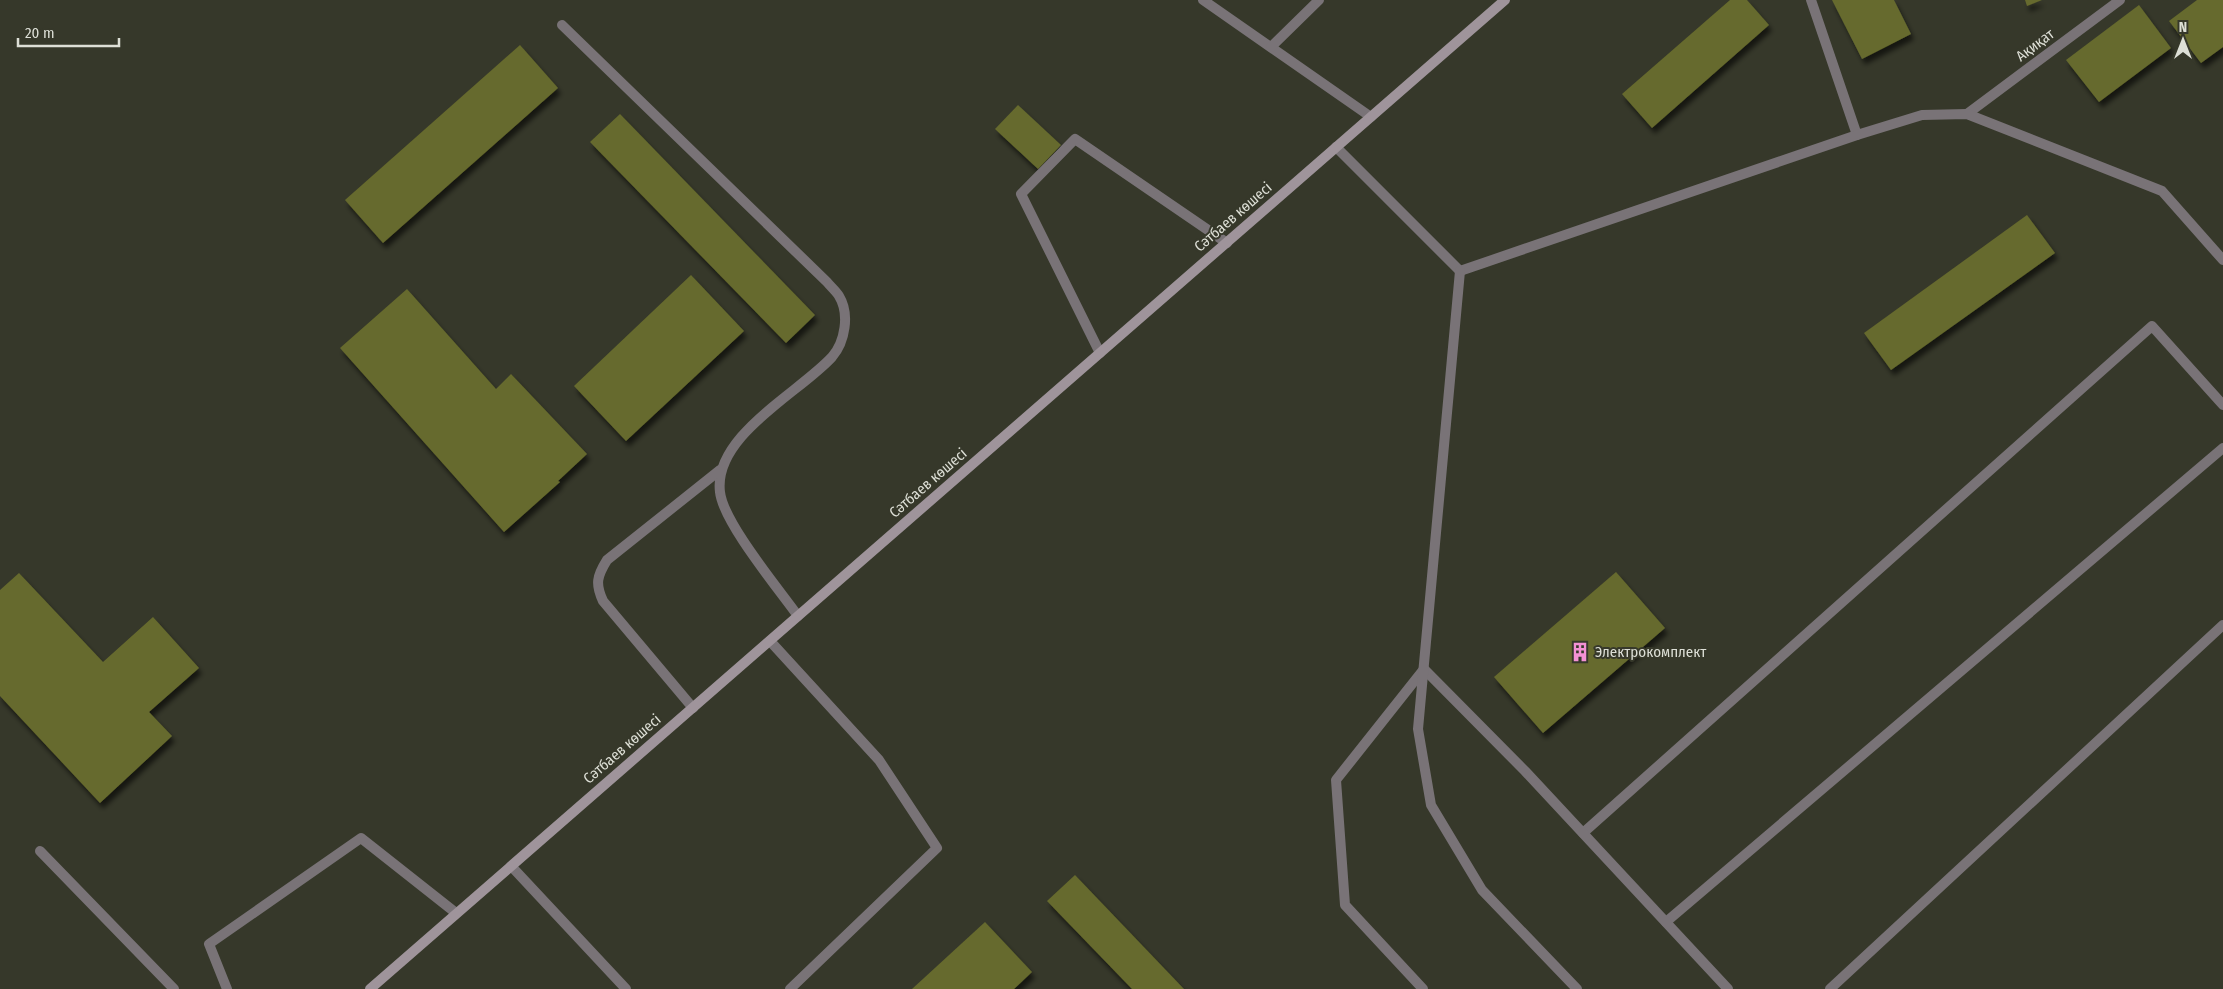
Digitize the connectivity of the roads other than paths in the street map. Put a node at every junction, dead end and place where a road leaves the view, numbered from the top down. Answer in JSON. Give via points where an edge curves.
{"nodes":[{"id":1,"x":1203,"y":0,"type":"edge"},
{"id":2,"x":1319,"y":0,"type":"edge"},
{"id":3,"x":1505,"y":0,"type":"edge"},
{"id":4,"x":1811,"y":0,"type":"edge"},
{"id":5,"x":2120,"y":0,"type":"edge"},
{"id":6,"x":562,"y":25,"type":"dead end"},
{"id":7,"x":1271,"y":47,"type":"junction"},
{"id":8,"x":1967,"y":114,"type":"junction"},
{"id":9,"x":1371,"y":117,"type":"junction"},
{"id":10,"x":1857,"y":135,"type":"junction"},
{"id":11,"x":1336,"y":147,"type":"junction"},
{"id":12,"x":1227,"y":242,"type":"junction"},
{"id":13,"x":2223,"y":260,"type":"edge"},
{"id":14,"x":1460,"y":271,"type":"junction"},
{"id":15,"x":1100,"y":353,"type":"junction"},
{"id":16,"x":2223,"y":405,"type":"edge"},
{"id":17,"x":2223,"y":448,"type":"edge"},
{"id":18,"x":720,"y":470,"type":"junction"},
{"id":19,"x":798,"y":616,"type":"junction"},
{"id":20,"x":2223,"y":624,"type":"edge"},
{"id":21,"x":770,"y":641,"type":"junction"},
{"id":22,"x":1424,"y":669,"type":"junction"},
{"id":23,"x":693,"y":708,"type":"junction"},
{"id":24,"x":1583,"y":833,"type":"junction"},
{"id":25,"x":40,"y":851,"type":"dead end"},
{"id":26,"x":511,"y":866,"type":"junction"},
{"id":27,"x":456,"y":913,"type":"junction"},
{"id":28,"x":1666,"y":922,"type":"junction"},
{"id":29,"x":174,"y":989,"type":"edge"},
{"id":30,"x":227,"y":989,"type":"edge"},
{"id":31,"x":370,"y":989,"type":"edge"},
{"id":32,"x":626,"y":989,"type":"edge"},
{"id":33,"x":790,"y":989,"type":"edge"},
{"id":34,"x":1423,"y":989,"type":"edge"},
{"id":35,"x":1577,"y":989,"type":"edge"},
{"id":36,"x":1728,"y":989,"type":"edge"},
{"id":37,"x":1830,"y":989,"type":"edge"}],
"edges":[{"from":1,"to":7,"type":"street"},
{"from":2,"to":7,"type":"street"},
{"from":3,"to":9,"type":"main road","name":"Сәтбаев көшесі"},
{"from":4,"to":10,"type":"street"},
{"from":5,"to":8,"type":"street","name":"Ақиқат"},
{"from":6,"to":18,"type":"street","via":[[840,297],[846,317],[843,334],[833,356],[740,436]]},
{"from":7,"to":9,"type":"street"},
{"from":8,"to":10,"type":"street","via":[[1922,115]]},
{"from":8,"to":13,"type":"street","via":[[2162,191]]},
{"from":9,"to":11,"type":"main road","name":"Сәтбаев көшесі"},
{"from":10,"to":14,"type":"street"},
{"from":11,"to":12,"type":"main road","name":"Сәтбаев көшесі"},
{"from":11,"to":14,"type":"street"},
{"from":12,"to":15,"type":"main road","name":"Сәтбаев көшесі"},
{"from":12,"to":15,"type":"street","via":[[1075,139],[1021,194]]},
{"from":14,"to":22,"type":"street"},
{"from":15,"to":19,"type":"main road","name":"Сәтбаев көшесі"},
{"from":16,"to":24,"type":"street","via":[[2152,326]]},
{"from":17,"to":28,"type":"street"},
{"from":18,"to":19,"type":"street","via":[[720,492],[726,515]]},
{"from":18,"to":23,"type":"street","via":[[607,560],[597,576],[597,588],[603,601]]},
{"from":19,"to":21,"type":"main road","name":"Сәтбаев көшесі"},
{"from":20,"to":37,"type":"street"},
{"from":21,"to":23,"type":"main road","name":"Сәтбаев көшесі"},
{"from":21,"to":33,"type":"street","via":[[879,760],[937,848]]},
{"from":22,"to":24,"type":"street"},
{"from":22,"to":34,"type":"street","via":[[1336,780],[1346,905]]},
{"from":22,"to":35,"type":"street","via":[[1418,729],[1430,805],[1482,890]]},
{"from":23,"to":26,"type":"main road","name":"Сәтбаев көшесі"},
{"from":24,"to":28,"type":"street"},
{"from":25,"to":29,"type":"street"},
{"from":26,"to":27,"type":"main road","name":"Сәтбаев көшесі"},
{"from":26,"to":32,"type":"street"},
{"from":27,"to":30,"type":"street","via":[[361,838],[209,944]]},
{"from":27,"to":31,"type":"main road","name":"Сәтбаев көшесі"},
{"from":28,"to":36,"type":"street"}]}
